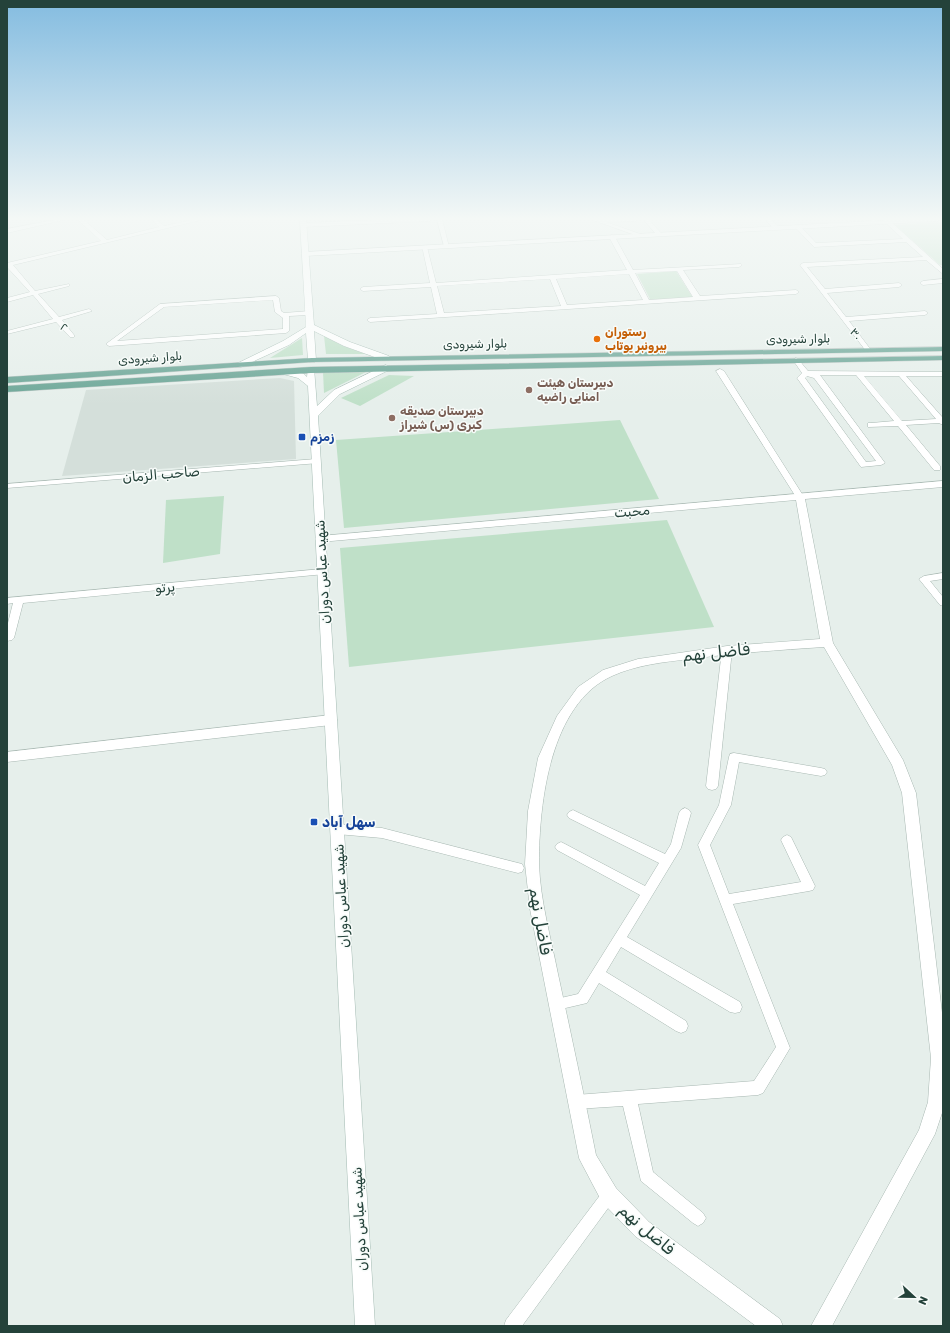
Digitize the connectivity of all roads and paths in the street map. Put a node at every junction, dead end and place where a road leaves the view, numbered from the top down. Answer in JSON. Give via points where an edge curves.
{"nodes":[{"id":1,"x":23,"y":281,"type":"edge"},
{"id":2,"x":307,"y":281,"type":"edge"},
{"id":3,"x":433,"y":281,"type":"edge"},
{"id":4,"x":490,"y":281,"type":"edge"},
{"id":5,"x":554,"y":281,"type":"edge"},
{"id":6,"x":637,"y":281,"type":"edge"},
{"id":7,"x":687,"y":281,"type":"edge"},
{"id":8,"x":815,"y":281,"type":"edge"},
{"id":9,"x":941,"y":281,"type":"edge"},
{"id":10,"x":923,"y":283,"type":"dead end"},
{"id":11,"x":67,"y":285,"type":"dead end"},
{"id":12,"x":434,"y":285,"type":"junction"},
{"id":13,"x":900,"y":285,"type":"dead end"},
{"id":14,"x":363,"y":289,"type":"dead end"},
{"id":15,"x":823,"y":291,"type":"junction"},
{"id":16,"x":796,"y":292,"type":"dead end"},
{"id":17,"x":34,"y":293,"type":"junction"},
{"id":18,"x":698,"y":299,"type":"junction"},
{"id":19,"x":7,"y":300,"type":"edge"},
{"id":20,"x":647,"y":302,"type":"junction"},
{"id":21,"x":565,"y":307,"type":"junction"},
{"id":22,"x":89,"y":311,"type":"dead end"},
{"id":23,"x":309,"y":313,"type":"junction"},
{"id":24,"x":925,"y":313,"type":"dead end"},
{"id":25,"x":282,"y":315,"type":"junction"},
{"id":26,"x":441,"y":316,"type":"junction"},
{"id":27,"x":57,"y":319,"type":"junction"},
{"id":28,"x":844,"y":319,"type":"junction"},
{"id":29,"x":370,"y":320,"type":"dead end"},
{"id":30,"x":311,"y":327,"type":"junction"},
{"id":31,"x":9,"y":333,"type":"dead end"},
{"id":32,"x":72,"y":336,"type":"dead end"},
{"id":33,"x":943,"y":349,"type":"edge"},
{"id":34,"x":868,"y":350,"type":"junction"},
{"id":35,"x":610,"y":354,"type":"junction"},
{"id":36,"x":626,"y":354,"type":"junction"},
{"id":37,"x":386,"y":358,"type":"junction"},
{"id":38,"x":943,"y":358,"type":"edge"},
{"id":39,"x":312,"y":360,"type":"junction"},
{"id":40,"x":796,"y":360,"type":"junction"},
{"id":41,"x":629,"y":363,"type":"junction"},
{"id":42,"x":612,"y":364,"type":"junction"},
{"id":43,"x":238,"y":365,"type":"junction"},
{"id":44,"x":386,"y":368,"type":"junction"},
{"id":45,"x":311,"y":370,"type":"junction"},
{"id":46,"x":720,"y":371,"type":"dead end"},
{"id":47,"x":286,"y":372,"type":"junction"},
{"id":48,"x":806,"y":373,"type":"junction"},
{"id":49,"x":858,"y":373,"type":"junction"},
{"id":50,"x":901,"y":374,"type":"junction"},
{"id":51,"x":943,"y":374,"type":"edge"},
{"id":52,"x":7,"y":383,"type":"edge"},
{"id":53,"x":312,"y":384,"type":"junction"},
{"id":54,"x":314,"y":415,"type":"junction"},
{"id":55,"x":942,"y":422,"type":"edge"},
{"id":56,"x":900,"y":424,"type":"junction"},
{"id":57,"x":871,"y":425,"type":"dead end"},
{"id":58,"x":316,"y":461,"type":"junction"},
{"id":59,"x":938,"y":468,"type":"dead end"},
{"id":60,"x":943,"y":484,"type":"edge"},
{"id":61,"x":7,"y":486,"type":"edge"},
{"id":62,"x":800,"y":497,"type":"junction"},
{"id":63,"x":320,"y":539,"type":"junction"},
{"id":64,"x":322,"y":572,"type":"junction"},
{"id":65,"x":943,"y":576,"type":"edge"},
{"id":66,"x":19,"y":600,"type":"junction"},
{"id":67,"x":7,"y":601,"type":"edge"},
{"id":68,"x":943,"y":603,"type":"edge"},
{"id":69,"x":9,"y":638,"type":"dead end"},
{"id":70,"x":827,"y":643,"type":"junction"},
{"id":71,"x":727,"y":650,"type":"junction"},
{"id":72,"x":331,"y":720,"type":"junction"},
{"id":73,"x":7,"y":757,"type":"edge"},
{"id":74,"x":821,"y":772,"type":"dead end"},
{"id":75,"x":712,"y":786,"type":"dead end"},
{"id":76,"x":685,"y":813,"type":"dead end"},
{"id":77,"x":573,"y":815,"type":"dead end"},
{"id":78,"x":337,"y":829,"type":"junction"},
{"id":79,"x":786,"y":840,"type":"dead end"},
{"id":80,"x":561,"y":847,"type":"dead end"},
{"id":81,"x":668,"y":860,"type":"junction"},
{"id":82,"x":518,"y":868,"type":"dead end"},
{"id":83,"x":648,"y":892,"type":"junction"},
{"id":84,"x":725,"y":900,"type":"junction"},
{"id":85,"x":619,"y":939,"type":"junction"},
{"id":86,"x":597,"y":974,"type":"junction"},
{"id":87,"x":557,"y":1004,"type":"junction"},
{"id":88,"x":735,"y":1006,"type":"dead end"},
{"id":89,"x":681,"y":1026,"type":"dead end"},
{"id":90,"x":629,"y":1098,"type":"junction"},
{"id":91,"x":576,"y":1102,"type":"junction"},
{"id":92,"x":609,"y":1195,"type":"junction"},
{"id":93,"x":698,"y":1218,"type":"dead end"},
{"id":94,"x":365,"y":1326,"type":"edge"},
{"id":95,"x":512,"y":1326,"type":"edge"},
{"id":96,"x":773,"y":1326,"type":"edge"},
{"id":97,"x":821,"y":1326,"type":"edge"}],
"edges":[{"from":1,"to":17,"type":"street","name":"۲"},
{"from":2,"to":23,"type":"street"},
{"from":3,"to":12,"type":"street"},
{"from":4,"to":12,"type":"street"},
{"from":5,"to":21,"type":"street"},
{"from":6,"to":20,"type":"street"},
{"from":7,"to":18,"type":"street"},
{"from":8,"to":15,"type":"street","name":"۳۰"},
{"from":9,"to":10,"type":"street"},
{"from":11,"to":17,"type":"street"},
{"from":12,"to":14,"type":"street"},
{"from":12,"to":26,"type":"street"},
{"from":13,"to":15,"type":"street"},
{"from":15,"to":28,"type":"street","name":"۳۰"},
{"from":16,"to":18,"type":"street"},
{"from":17,"to":19,"type":"street"},
{"from":17,"to":27,"type":"street","name":"۲"},
{"from":18,"to":20,"type":"street"},
{"from":20,"to":21,"type":"street"},
{"from":21,"to":26,"type":"street"},
{"from":22,"to":27,"type":"street"},
{"from":23,"to":25,"type":"street"},
{"from":23,"to":30,"type":"street"},
{"from":24,"to":28,"type":"street"},
{"from":25,"to":25,"type":"street","via":[[278,312],[276,298],[162,305],[109,344],[286,331],[286,317]]},
{"from":26,"to":29,"type":"street"},
{"from":27,"to":31,"type":"street"},
{"from":27,"to":32,"type":"street","name":"۲"},
{"from":28,"to":34,"type":"street","name":"۳۰"},
{"from":30,"to":37,"type":"street"},
{"from":30,"to":39,"type":"street"},
{"from":30,"to":43,"type":"street","via":[[286,343]]},
{"from":33,"to":34,"type":"main road","name":"بلوار شیرودی"},
{"from":34,"to":36,"type":"main road","name":"بلوار شیرودی"},
{"from":35,"to":36,"type":"main road","name":"بلوار شیرودی"},
{"from":35,"to":37,"type":"main road","name":"بلوار شیرودی"},
{"from":35,"to":42,"type":"main road","via":[[614,359]]},
{"from":36,"to":41,"type":"main road","via":[[624,359]]},
{"from":37,"to":39,"type":"main road","name":"بلوار شیرودی"},
{"from":38,"to":40,"type":"main road","name":"بلوار شیرودی"},
{"from":39,"to":43,"type":"main road","name":"بلوار شیرودی"},
{"from":40,"to":41,"type":"main road","name":"بلوار شیرودی"},
{"from":40,"to":48,"type":"street"},
{"from":41,"to":42,"type":"main road","name":"بلوار شیرودی"},
{"from":42,"to":44,"type":"main road","name":"بلوار شیرودی"},
{"from":43,"to":52,"type":"main road","name":"بلوار شیرودی"},
{"from":44,"to":45,"type":"main road","name":"بلوار شیرودی"},
{"from":44,"to":54,"type":"street","via":[[337,392]]},
{"from":45,"to":47,"type":"main road","name":"بلوار شیرودی"},
{"from":45,"to":53,"type":"street","name":"شهید عباس دوران"},
{"from":46,"to":62,"type":"street"},
{"from":47,"to":52,"type":"main road","name":"بلوار شیرودی"},
{"from":47,"to":53,"type":"street","via":[[301,376]]},
{"from":48,"to":48,"type":"street","via":[[801,378],[864,465],[881,462],[817,376]]},
{"from":48,"to":49,"type":"street"},
{"from":49,"to":50,"type":"street"},
{"from":49,"to":56,"type":"street"},
{"from":50,"to":51,"type":"street"},
{"from":50,"to":55,"type":"street"},
{"from":53,"to":54,"type":"street","name":"شهید عباس دوران"},
{"from":54,"to":58,"type":"street","name":"شهید عباس دوران"},
{"from":55,"to":56,"type":"street"},
{"from":56,"to":57,"type":"street"},
{"from":56,"to":59,"type":"street"},
{"from":58,"to":61,"type":"street","name":"صاحب الزمان"},
{"from":58,"to":63,"type":"street","name":"شهید عباس دوران"},
{"from":60,"to":62,"type":"street","name":"محبت"},
{"from":62,"to":63,"type":"street","name":"محبت"},
{"from":62,"to":70,"type":"street"},
{"from":63,"to":64,"type":"street","name":"شهید عباس دوران"},
{"from":64,"to":66,"type":"street","name":"پرتو"},
{"from":64,"to":72,"type":"street","name":"شهید عباس دوران"},
{"from":65,"to":68,"type":"street","via":[[924,579]]},
{"from":66,"to":67,"type":"street","name":"پرتو"},
{"from":66,"to":69,"type":"street"},
{"from":70,"to":71,"type":"street","name":"فاضل نهم"},
{"from":70,"to":97,"type":"street","via":[[898,764],[909,793],[939,1058],[937,1102],[926,1134]]},
{"from":71,"to":75,"type":"street"},
{"from":71,"to":87,"type":"street","name":"فاضل نهم","via":[[670,656],[608,673],[582,690],[563,716],[545,758],[535,811],[532,864],[537,908]]},
{"from":72,"to":73,"type":"street"},
{"from":72,"to":78,"type":"street","name":"شهید عباس دوران"},
{"from":74,"to":84,"type":"street","via":[[734,757],[725,805],[704,845]]},
{"from":76,"to":81,"type":"street","via":[[677,846]]},
{"from":77,"to":81,"type":"street"},
{"from":78,"to":82,"type":"street","via":[[382,833]]},
{"from":78,"to":94,"type":"street","name":"شهید عباس دوران"},
{"from":79,"to":84,"type":"street","via":[[809,886]]},
{"from":80,"to":83,"type":"street"},
{"from":81,"to":83,"type":"street"},
{"from":83,"to":85,"type":"street"},
{"from":84,"to":90,"type":"street","via":[[783,1048],[758,1088]]},
{"from":85,"to":86,"type":"street"},
{"from":85,"to":88,"type":"street"},
{"from":86,"to":87,"type":"street","via":[[582,999]]},
{"from":86,"to":89,"type":"street"},
{"from":87,"to":91,"type":"street","name":"فاضل نهم"},
{"from":90,"to":91,"type":"street"},
{"from":90,"to":93,"type":"street","via":[[646,1176]]},
{"from":91,"to":92,"type":"street","name":"فاضل نهم","via":[[588,1158]]},
{"from":92,"to":95,"type":"street"},
{"from":92,"to":96,"type":"street","name":"فاضل نهم","via":[[642,1229]]}]}
